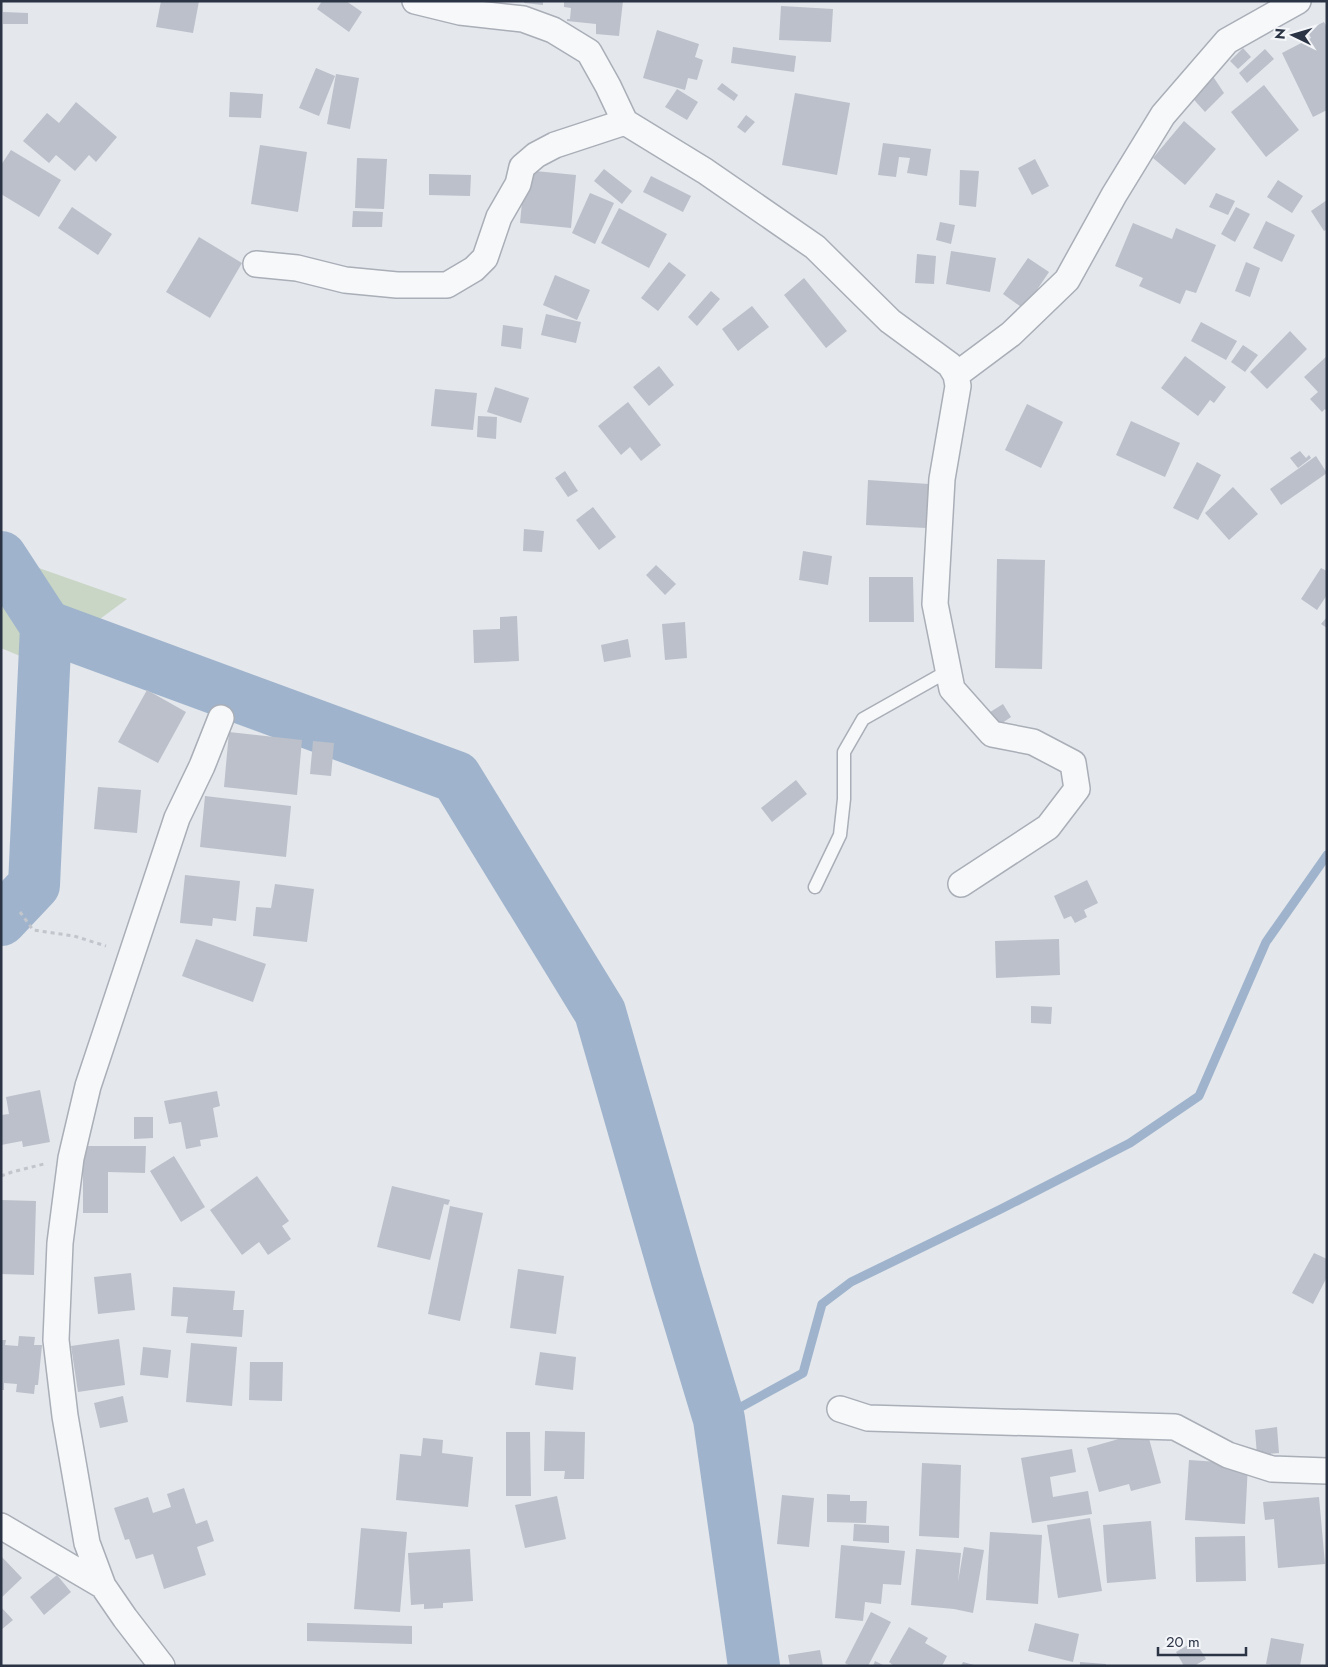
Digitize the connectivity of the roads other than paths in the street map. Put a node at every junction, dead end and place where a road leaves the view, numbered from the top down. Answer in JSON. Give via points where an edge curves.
{"nodes":[{"id":1,"x":415,"y":1,"type":"edge"},
{"id":2,"x":1298,"y":1,"type":"edge"},
{"id":3,"x":625,"y":122,"type":"junction"},
{"id":4,"x":256,"y":264,"type":"dead end"},
{"id":5,"x":956,"y":375,"type":"junction"},
{"id":6,"x":948,"y":671,"type":"junction"},
{"id":7,"x":221,"y":718,"type":"dead end"},
{"id":8,"x":961,"y":884,"type":"dead end"},
{"id":9,"x":815,"y":887,"type":"dead end"},
{"id":10,"x":840,"y":1410,"type":"dead end"},
{"id":11,"x":1327,"y":1471,"type":"edge"},
{"id":12,"x":1,"y":1526,"type":"edge"},
{"id":13,"x":103,"y":1586,"type":"junction"},
{"id":14,"x":162,"y":1666,"type":"edge"}],
"edges":[{"from":1,"to":3,"type":"street","via":[[460,12],[523,19],[553,30],[589,52]]},
{"from":2,"to":5,"type":"street","via":[[1227,41],[1163,115],[1067,280],[1011,334]]},
{"from":3,"to":4,"type":"street","via":[[554,145],[522,167],[518,184],[499,217],[485,258],[474,269],[447,285],[345,280],[297,268]]},
{"from":3,"to":5,"type":"street","via":[[705,171],[814,247],[890,321],[950,365]]},
{"from":5,"to":6,"type":"street","via":[[958,386],[942,479],[935,604]]},
{"from":6,"to":8,"type":"street","via":[[952,688],[992,734],[1033,742],[1073,763],[1077,789],[1048,827]]},
{"from":6,"to":9,"type":"lane","via":[[863,719],[844,752],[840,835]]},
{"from":7,"to":13,"type":"street","via":[[177,818],[88,1086],[71,1158],[60,1243],[56,1340],[65,1416],[87,1544]]},
{"from":10,"to":11,"type":"street","via":[[868,1418],[1175,1427],[1228,1455],[1272,1468]]},
{"from":12,"to":13,"type":"street"},
{"from":13,"to":14,"type":"street"}]}
